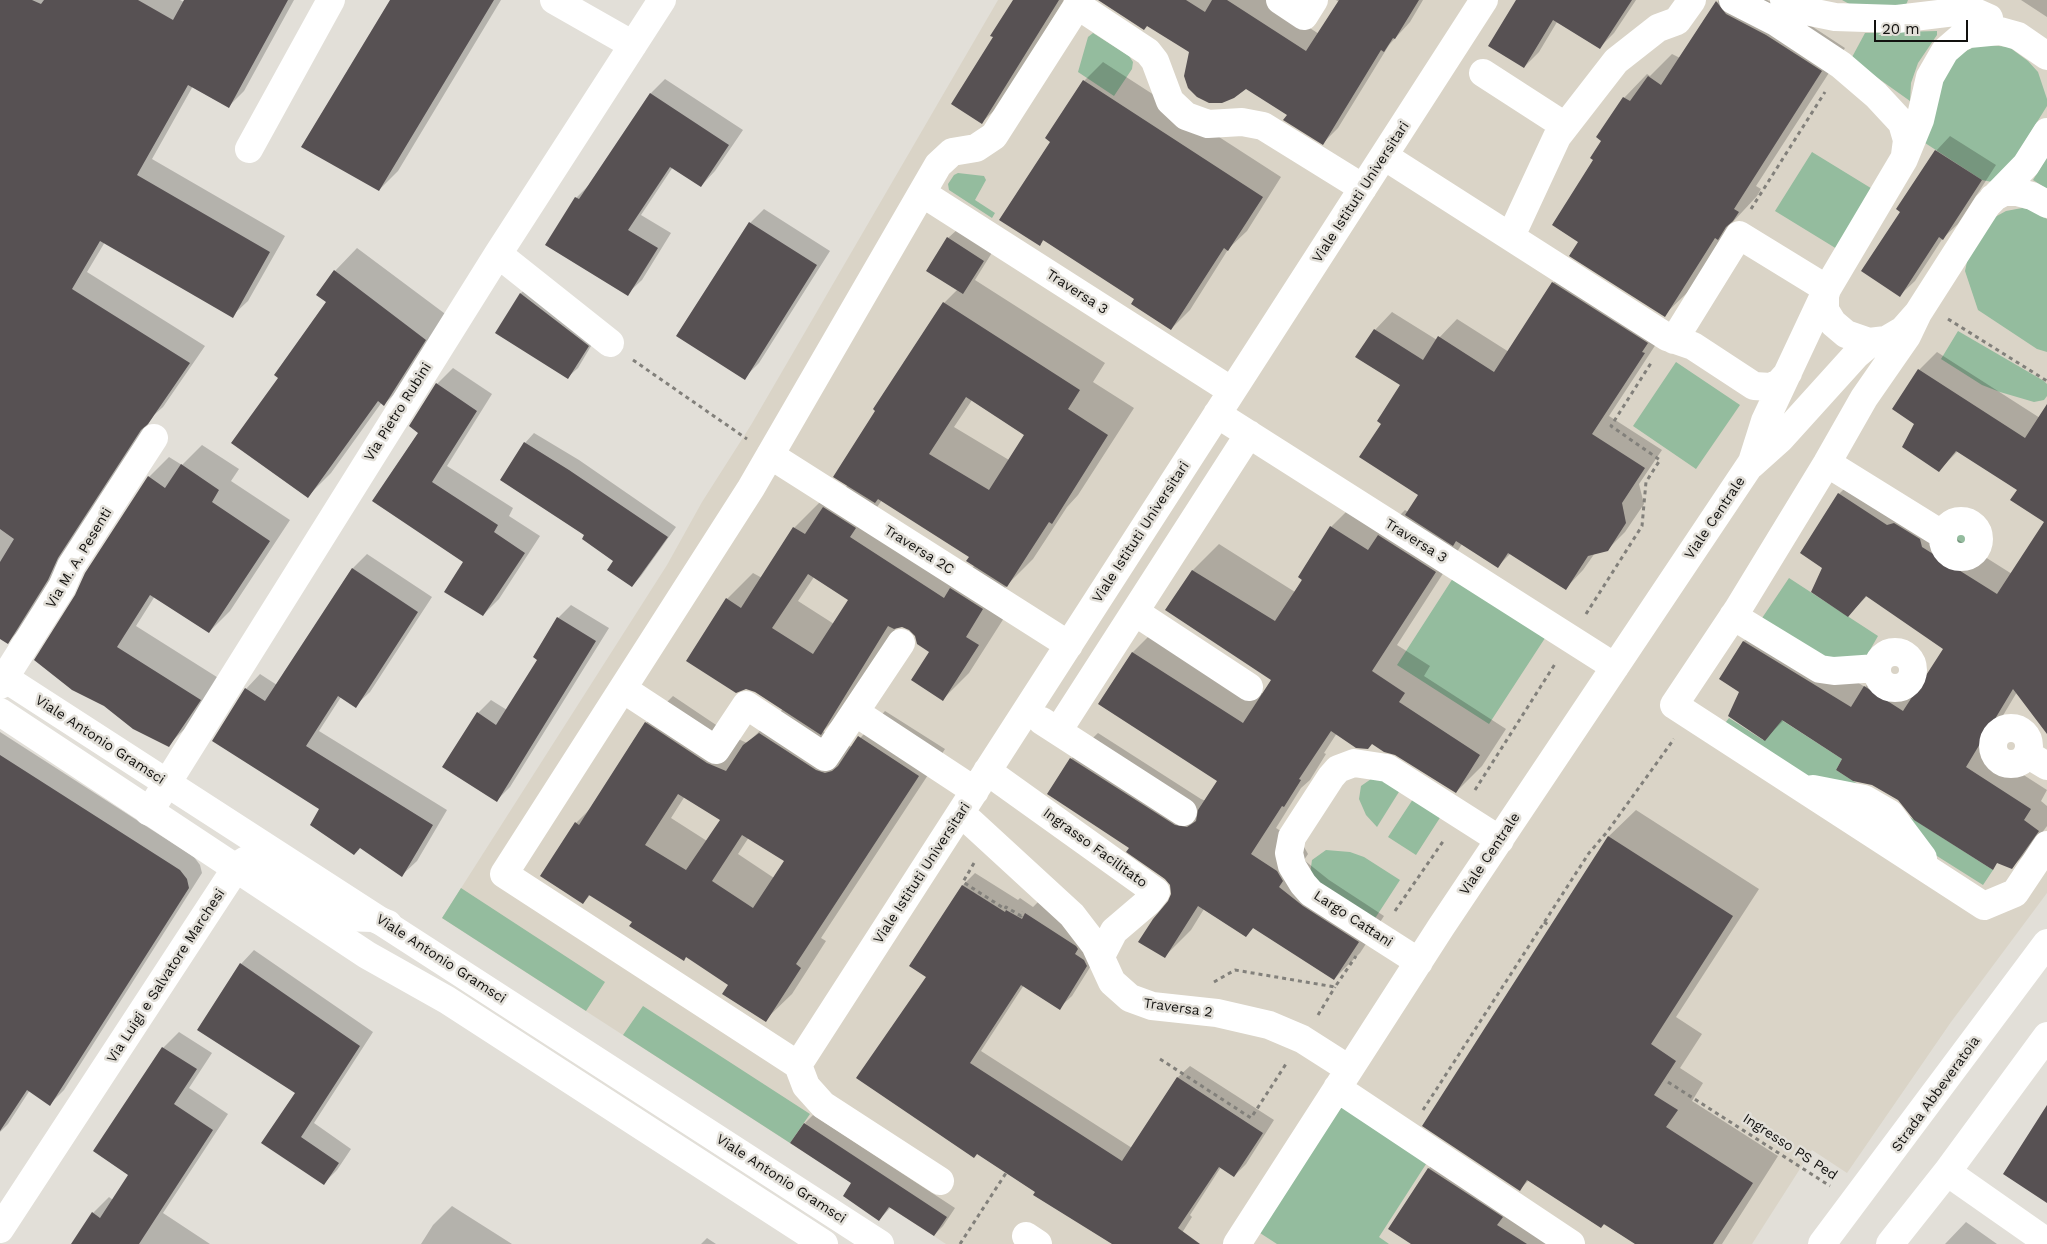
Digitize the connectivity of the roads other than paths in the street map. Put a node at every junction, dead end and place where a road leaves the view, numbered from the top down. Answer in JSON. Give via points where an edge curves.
{"nodes":[{"id":1,"x":331,"y":0,"type":"edge"},
{"id":2,"x":554,"y":0,"type":"edge"},
{"id":3,"x":662,"y":0,"type":"edge"},
{"id":4,"x":1280,"y":0,"type":"edge"},
{"id":5,"x":1314,"y":0,"type":"edge"},
{"id":6,"x":1692,"y":0,"type":"edge"},
{"id":7,"x":1733,"y":0,"type":"edge"},
{"id":8,"x":1963,"y":0,"type":"edge"},
{"id":9,"x":1079,"y":3,"type":"edge"},
{"id":10,"x":1474,"y":3,"type":"edge"},
{"id":11,"x":1780,"y":11,"type":"edge"},
{"id":12,"x":1989,"y":18,"type":"junction"},
{"id":13,"x":2018,"y":36,"type":"junction"},
{"id":14,"x":2047,"y":44,"type":"edge"},
{"id":15,"x":633,"y":45,"type":"junction"},
{"id":16,"x":2047,"y":56,"type":"edge"},
{"id":17,"x":1483,"y":73,"type":"dead end"},
{"id":18,"x":1565,"y":126,"type":"junction"},
{"id":19,"x":2047,"y":132,"type":"edge"},
{"id":20,"x":249,"y":149,"type":"dead end"},
{"id":21,"x":1384,"y":156,"type":"junction"},
{"id":22,"x":1904,"y":159,"type":"junction"},
{"id":23,"x":1363,"y":188,"type":"junction"},
{"id":24,"x":922,"y":193,"type":"junction"},
{"id":25,"x":1993,"y":198,"type":"junction"},
{"id":26,"x":2047,"y":204,"type":"edge"},
{"id":27,"x":1511,"y":236,"type":"junction"},
{"id":28,"x":498,"y":254,"type":"junction"},
{"id":29,"x":1827,"y":290,"type":"junction"},
{"id":30,"x":1918,"y":313,"type":"junction"},
{"id":31,"x":1674,"y":340,"type":"junction"},
{"id":32,"x":1877,"y":342,"type":"junction"},
{"id":33,"x":610,"y":343,"type":"road end"},
{"id":34,"x":1788,"y":373,"type":"junction"},
{"id":35,"x":1232,"y":391,"type":"junction"},
{"id":36,"x":1217,"y":414,"type":"junction"},
{"id":37,"x":1249,"y":434,"type":"junction"},
{"id":38,"x":154,"y":438,"type":"dead end"},
{"id":39,"x":770,"y":455,"type":"junction"},
{"id":40,"x":1827,"y":463,"type":"junction"},
{"id":41,"x":1749,"y":468,"type":"junction"},
{"id":42,"x":1943,"y":535,"type":"dead end"},
{"id":43,"x":1108,"y":583,"type":"junction"},
{"id":44,"x":1137,"y":608,"type":"junction"},
{"id":45,"x":1733,"y":616,"type":"junction"},
{"id":46,"x":901,"y":643,"type":"dead end"},
{"id":47,"x":1069,"y":645,"type":"junction"},
{"id":48,"x":1615,"y":667,"type":"junction"},
{"id":49,"x":1877,"y":668,"type":"dead end"},
{"id":50,"x":1,"y":679,"type":"edge"},
{"id":51,"x":1249,"y":687,"type":"dead end"},
{"id":52,"x":623,"y":688,"type":"junction"},
{"id":53,"x":1026,"y":710,"type":"junction"},
{"id":54,"x":0,"y":712,"type":"edge"},
{"id":55,"x":855,"y":712,"type":"junction"},
{"id":56,"x":1058,"y":731,"type":"junction"},
{"id":57,"x":168,"y":783,"type":"junction"},
{"id":58,"x":974,"y":792,"type":"junction"},
{"id":59,"x":149,"y":812,"type":"junction"},
{"id":60,"x":1183,"y":812,"type":"dead end"},
{"id":61,"x":1500,"y":840,"type":"junction"},
{"id":62,"x":2047,"y":845,"type":"edge"},
{"id":63,"x":236,"y":869,"type":"junction"},
{"id":64,"x":389,"y":925,"type":"junction"},
{"id":65,"x":2047,"y":943,"type":"edge"},
{"id":66,"x":1101,"y":956,"type":"junction"},
{"id":67,"x":1419,"y":962,"type":"junction"},
{"id":68,"x":2047,"y":1036,"type":"edge"},
{"id":69,"x":798,"y":1065,"type":"junction"},
{"id":70,"x":1343,"y":1078,"type":"junction"},
{"id":71,"x":1946,"y":1172,"type":"junction"},
{"id":72,"x":940,"y":1181,"type":"dead end"},
{"id":73,"x":0,"y":1229,"type":"edge"},
{"id":74,"x":2047,"y":1242,"type":"edge"},
{"id":75,"x":824,"y":1244,"type":"edge"},
{"id":76,"x":880,"y":1244,"type":"edge"},
{"id":77,"x":1237,"y":1244,"type":"edge"},
{"id":78,"x":1570,"y":1244,"type":"edge"},
{"id":79,"x":1822,"y":1244,"type":"edge"},
{"id":80,"x":1890,"y":1244,"type":"edge"}],
"edges":[{"from":1,"to":20,"type":"street"},
{"from":2,"to":15,"type":"street"},
{"from":3,"to":15,"type":"street","name":"Via Pietro Rubini"},
{"from":4,"to":5,"type":"street","via":[[1304,16]]},
{"from":6,"to":18,"type":"street","via":[[1678,21],[1658,28],[1616,61]]},
{"from":7,"to":11,"type":"street"},
{"from":8,"to":12,"type":"street"},
{"from":9,"to":23,"type":"street","via":[[1148,52],[1157,65],[1170,100],[1186,116],[1208,124],[1242,122],[1263,126]]},
{"from":9,"to":24,"type":"street","via":[[994,136],[984,144],[948,155],[938,165]]},
{"from":10,"to":21,"type":"street","name":"Viale Istituti Universitari"},
{"from":11,"to":12,"type":"street","via":[[1796,8],[1836,17],[1897,20],[1973,11]]},
{"from":11,"to":22,"type":"street","via":[[1892,111],[1906,132]]},
{"from":12,"to":13,"type":"street"},
{"from":13,"to":14,"type":"street","via":[[2032,43]]},
{"from":13,"to":16,"type":"street"},
{"from":13,"to":22,"type":"street","via":[[2000,31],[1979,31],[1960,38],[1945,51],[1930,77],[1920,120]]},
{"from":15,"to":28,"type":"street","name":"Via Pietro Rubini"},
{"from":17,"to":18,"type":"street"},
{"from":18,"to":27,"type":"street"},
{"from":19,"to":25,"type":"street","via":[[2026,165]]},
{"from":21,"to":23,"type":"street","name":"Viale Istituti Universitari"},
{"from":21,"to":27,"type":"street"},
{"from":22,"to":29,"type":"street"},
{"from":23,"to":35,"type":"street","name":"Viale Istituti Universitari"},
{"from":24,"to":35,"type":"street","name":"Traversa 3"},
{"from":24,"to":39,"type":"street"},
{"from":25,"to":26,"type":"street","via":[[2004,192],[2017,192]]},
{"from":25,"to":30,"type":"street"},
{"from":27,"to":31,"type":"street"},
{"from":28,"to":33,"type":"street"},
{"from":28,"to":57,"type":"street","name":"Via Pietro Rubini"},
{"from":29,"to":31,"type":"street","via":[[1740,236]]},
{"from":29,"to":32,"type":"street","via":[[1825,310],[1834,323],[1854,338]]},
{"from":29,"to":34,"type":"street"},
{"from":30,"to":32,"type":"street","via":[[1894,336]]},
{"from":30,"to":40,"type":"street","via":[[1907,336],[1864,398]]},
{"from":31,"to":34,"type":"street","via":[[1693,346],[1758,388],[1775,385]]},
{"from":32,"to":41,"type":"street","via":[[1869,344],[1856,355],[1780,439]]},
{"from":34,"to":41,"type":"street","via":[[1765,421]]},
{"from":35,"to":36,"type":"street","name":"Viale Istituti Universitari"},
{"from":36,"to":37,"type":"street","name":"Traversa 3"},
{"from":36,"to":43,"type":"street","name":"Viale Istituti Universitari"},
{"from":37,"to":44,"type":"street"},
{"from":37,"to":48,"type":"street","name":"Traversa 3"},
{"from":38,"to":50,"type":"street","name":"Via M. A. Pesenti"},
{"from":39,"to":47,"type":"street","name":"Traversa 2C"},
{"from":39,"to":52,"type":"street"},
{"from":40,"to":42,"type":"street"},
{"from":40,"to":45,"type":"street"},
{"from":41,"to":48,"type":"street","name":"Viale Centrale"},
{"from":43,"to":44,"type":"street"},
{"from":43,"to":47,"type":"street","name":"Viale Istituti Universitari"},
{"from":44,"to":51,"type":"street"},
{"from":44,"to":56,"type":"street"},
{"from":45,"to":49,"type":"street","via":[[1820,669]]},
{"from":45,"to":62,"type":"street","via":[[1674,705],[1984,906],[2014,893]]},
{"from":46,"to":55,"type":"street"},
{"from":47,"to":53,"type":"street","name":"Viale Istituti Universitari"},
{"from":48,"to":61,"type":"street","name":"Viale Centrale"},
{"from":50,"to":57,"type":"street","name":"Viale Antonio Gramsci"},
{"from":52,"to":55,"type":"street","via":[[716,750],[746,705],[825,757]]},
{"from":52,"to":69,"type":"street","via":[[504,874]]},
{"from":53,"to":56,"type":"street"},
{"from":53,"to":58,"type":"street","name":"Viale Istituti Universitari"},
{"from":54,"to":59,"type":"street"},
{"from":55,"to":58,"type":"street"},
{"from":56,"to":60,"type":"street"},
{"from":57,"to":59,"type":"street","name":"Via Pietro Rubini"},
{"from":57,"to":64,"type":"street","name":"Viale Antonio Gramsci"},
{"from":58,"to":66,"type":"street","name":"Traversa 2","via":[[1085,930]]},
{"from":58,"to":66,"type":"street","name":"Ingrasso Facilitato","via":[[1156,892],[1114,932]]},
{"from":58,"to":69,"type":"street","name":"Viale Istituti Universitari"},
{"from":59,"to":63,"type":"street"},
{"from":61,"to":67,"type":"street","name":"Viale Centrale"},
{"from":61,"to":67,"type":"street","name":"Largo Cattani","via":[[1394,772],[1379,766],[1350,764],[1330,777],[1289,844],[1289,858],[1298,877],[1311,893]]},
{"from":63,"to":64,"type":"street","via":[[242,862],[250,860],[341,917],[370,917]]},
{"from":63,"to":73,"type":"street","name":"Via Luigi e Salvatore Marchesi"},
{"from":63,"to":75,"type":"street","via":[[368,955],[447,1000]]},
{"from":64,"to":76,"type":"street","name":"Viale Antonio Gramsci"},
{"from":65,"to":79,"type":"street","name":"Strada Abbeveratoia"},
{"from":66,"to":70,"type":"street","name":"Traversa 2","via":[[1117,988],[1136,1002],[1244,1018],[1280,1029],[1302,1039]]},
{"from":67,"to":70,"type":"street","name":"Viale Centrale"},
{"from":68,"to":71,"type":"street"},
{"from":69,"to":72,"type":"street","via":[[806,1086],[823,1105]]},
{"from":70,"to":77,"type":"street","name":"Viale Centrale"},
{"from":70,"to":78,"type":"street","name":"Traversa 2"},
{"from":71,"to":74,"type":"street"},
{"from":71,"to":80,"type":"street"}]}
